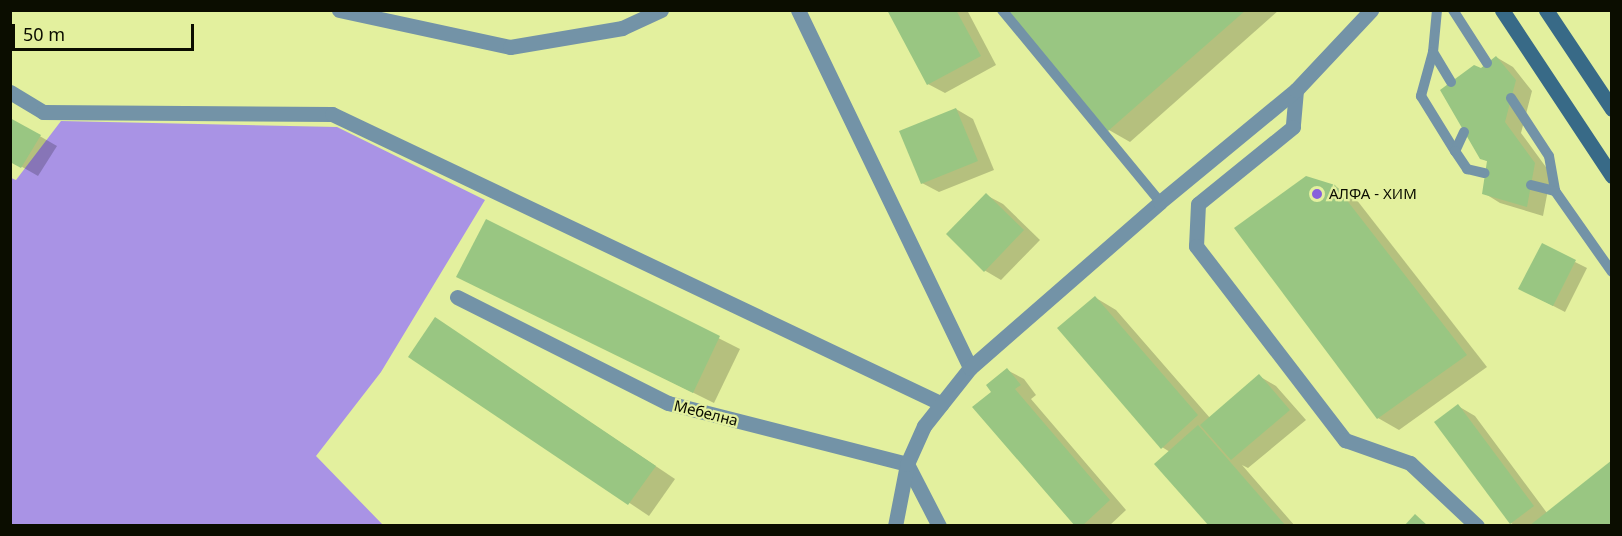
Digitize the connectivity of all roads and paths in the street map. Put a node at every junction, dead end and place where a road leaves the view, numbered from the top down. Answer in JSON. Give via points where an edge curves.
{"nodes":[{"id":1,"x":339,"y":10,"type":"edge"},
{"id":2,"x":661,"y":10,"type":"edge"},
{"id":3,"x":798,"y":10,"type":"edge"},
{"id":4,"x":1002,"y":10,"type":"edge"},
{"id":5,"x":1371,"y":10,"type":"edge"},
{"id":6,"x":1437,"y":10,"type":"edge"},
{"id":7,"x":1453,"y":10,"type":"edge"},
{"id":8,"x":1502,"y":10,"type":"edge"},
{"id":9,"x":1546,"y":10,"type":"edge"},
{"id":10,"x":1433,"y":52,"type":"junction"},
{"id":11,"x":1487,"y":63,"type":"dead end"},
{"id":12,"x":1451,"y":82,"type":"dead end"},
{"id":13,"x":1296,"y":90,"type":"junction"},
{"id":14,"x":10,"y":92,"type":"edge"},
{"id":15,"x":1511,"y":98,"type":"dead end"},
{"id":16,"x":1611,"y":109,"type":"edge"},
{"id":17,"x":1464,"y":132,"type":"dead end"},
{"id":18,"x":1455,"y":152,"type":"junction"},
{"id":19,"x":1485,"y":173,"type":"dead end"},
{"id":20,"x":1611,"y":176,"type":"edge"},
{"id":21,"x":1531,"y":185,"type":"dead end"},
{"id":22,"x":1555,"y":191,"type":"junction"},
{"id":23,"x":1160,"y":202,"type":"junction"},
{"id":24,"x":1611,"y":272,"type":"edge"},
{"id":25,"x":457,"y":297,"type":"dead end"},
{"id":26,"x":970,"y":368,"type":"junction"},
{"id":27,"x":942,"y":404,"type":"junction"},
{"id":28,"x":907,"y":464,"type":"junction"},
{"id":29,"x":895,"y":525,"type":"edge"},
{"id":30,"x":939,"y":525,"type":"edge"},
{"id":31,"x":1477,"y":525,"type":"edge"}],
"edges":[{"from":1,"to":2,"type":"street","via":[[510,47],[622,28]]},
{"from":3,"to":26,"type":"street"},
{"from":4,"to":23,"type":"lane"},
{"from":5,"to":13,"type":"street"},
{"from":6,"to":10,"type":"lane"},
{"from":7,"to":11,"type":"lane"},
{"from":8,"to":20,"type":"street"},
{"from":9,"to":16,"type":"street"},
{"from":10,"to":12,"type":"lane"},
{"from":10,"to":18,"type":"lane","via":[[1420,96]]},
{"from":13,"to":23,"type":"street"},
{"from":13,"to":31,"type":"street","via":[[1293,127],[1198,204],[1196,246],[1345,440],[1410,463]]},
{"from":14,"to":27,"type":"street","via":[[43,112],[332,114]]},
{"from":15,"to":22,"type":"lane","via":[[1549,156]]},
{"from":17,"to":18,"type":"lane"},
{"from":18,"to":19,"type":"lane","via":[[1467,169]]},
{"from":21,"to":22,"type":"lane"},
{"from":22,"to":24,"type":"lane"},
{"from":23,"to":26,"type":"street"},
{"from":25,"to":28,"type":"street","name":"Мебелна","via":[[668,404]]},
{"from":26,"to":27,"type":"street"},
{"from":27,"to":28,"type":"street","via":[[924,426]]},
{"from":28,"to":29,"type":"street"},
{"from":28,"to":30,"type":"street"}]}
